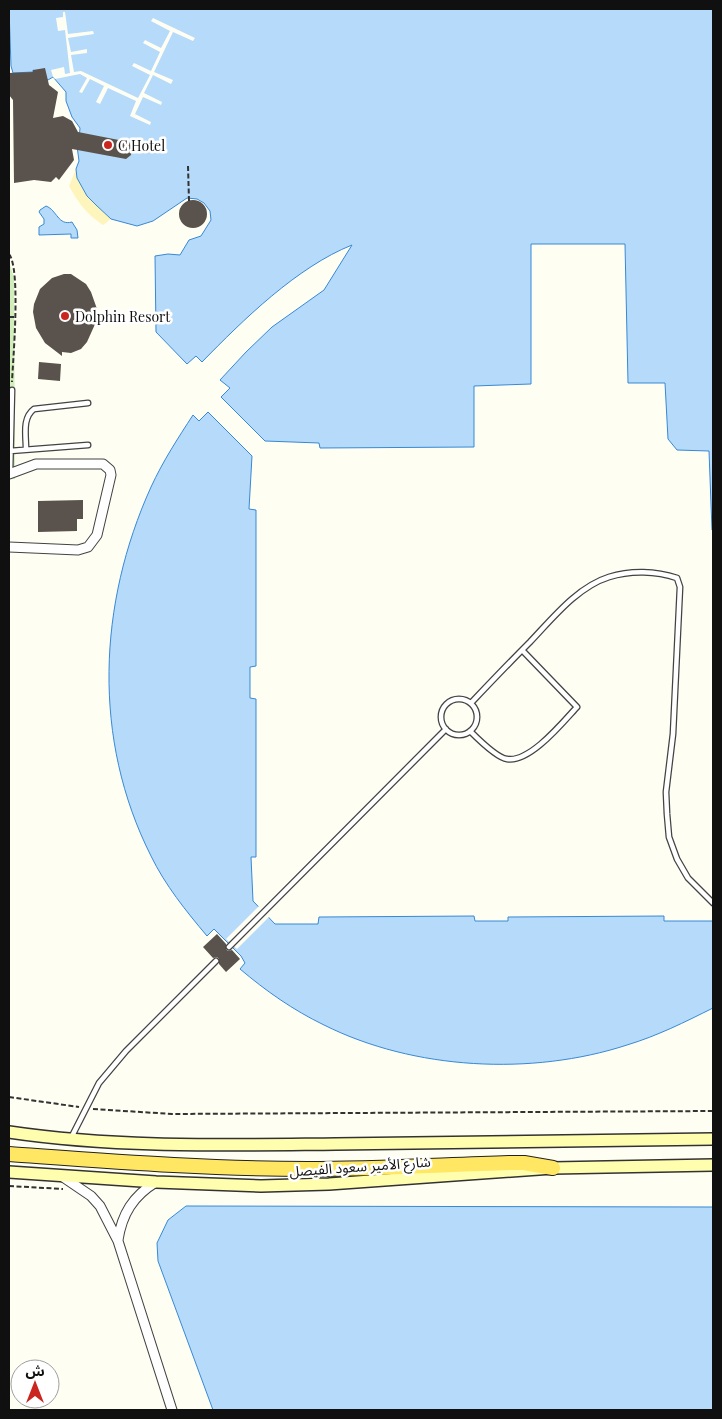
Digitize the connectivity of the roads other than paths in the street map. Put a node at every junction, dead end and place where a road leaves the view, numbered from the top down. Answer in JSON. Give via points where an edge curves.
{"nodes":[{"id":1,"x":12,"y":390,"type":"road end"},
{"id":2,"x":88,"y":404,"type":"dead end"},
{"id":3,"x":88,"y":445,"type":"dead end"},
{"id":4,"x":26,"y":449,"type":"junction"},
{"id":5,"x":10,"y":451,"type":"junction"},
{"id":6,"x":9,"y":474,"type":"edge"},
{"id":7,"x":9,"y":547,"type":"edge"},
{"id":8,"x":522,"y":650,"type":"junction"},
{"id":9,"x":471,"y":703,"type":"junction"},
{"id":10,"x":446,"y":729,"type":"junction"},
{"id":11,"x":470,"y":731,"type":"junction"},
{"id":12,"x":713,"y":903,"type":"edge"},
{"id":13,"x":230,"y":947,"type":"dead end"},
{"id":14,"x":216,"y":961,"type":"dead end"},
{"id":15,"x":9,"y":1132,"type":"edge"},
{"id":16,"x":70,"y":1139,"type":"junction"},
{"id":17,"x":713,"y":1139,"type":"edge"},
{"id":18,"x":9,"y":1154,"type":"edge"},
{"id":19,"x":713,"y":1164,"type":"edge"},
{"id":20,"x":553,"y":1168,"type":"junction"},
{"id":21,"x":9,"y":1172,"type":"edge"},
{"id":22,"x":64,"y":1177,"type":"junction"},
{"id":23,"x":156,"y":1182,"type":"junction"},
{"id":24,"x":118,"y":1241,"type":"junction"},
{"id":25,"x":172,"y":1410,"type":"edge"}],
"edges":[{"from":1,"to":5,"type":"lane"},
{"from":2,"to":4,"type":"lane","via":[[34,409],[28,413]]},
{"from":3,"to":4,"type":"lane"},
{"from":4,"to":5,"type":"lane"},
{"from":5,"to":6,"type":"lane"},
{"from":6,"to":7,"type":"street","via":[[36,464],[103,464],[111,475],[97,535],[88,547],[78,550]]},
{"from":8,"to":9,"type":"lane"},
{"from":8,"to":11,"type":"lane","via":[[577,707],[536,749],[521,758],[507,760]]},
{"from":8,"to":12,"type":"lane","via":[[558,612],[586,589],[609,577],[652,572],[678,578],[667,814],[678,859],[688,878]]},
{"from":9,"to":10,"type":"lane","via":[[456,699],[445,705],[441,722]]},
{"from":9,"to":11,"type":"lane","via":[[478,716]]},
{"from":10,"to":11,"type":"lane","via":[[459,735]]},
{"from":10,"to":13,"type":"lane"},
{"from":14,"to":16,"type":"lane","via":[[126,1051],[99,1083]]},
{"from":15,"to":16,"type":"street","name":"شارع الأمير سعود الفيصل"},
{"from":16,"to":17,"type":"street","name":"شارع الأمير سعود الفيصل","via":[[138,1144],[249,1144]]},
{"from":18,"to":20,"type":"main road","via":[[238,1168],[509,1163]]},
{"from":19,"to":20,"type":"street","name":"شارع الأمير سعود الفيصل"},
{"from":20,"to":23,"type":"street","name":"شارع الأمير سعود الفيصل","via":[[296,1186]]},
{"from":21,"to":22,"type":"street","name":"شارع الأمير سعود الفيصل"},
{"from":22,"to":23,"type":"street","name":"شارع الأمير سعود الفيصل"},
{"from":22,"to":24,"type":"street","via":[[100,1206]]},
{"from":23,"to":24,"type":"street","via":[[134,1198],[120,1226]]},
{"from":24,"to":25,"type":"street"}]}
